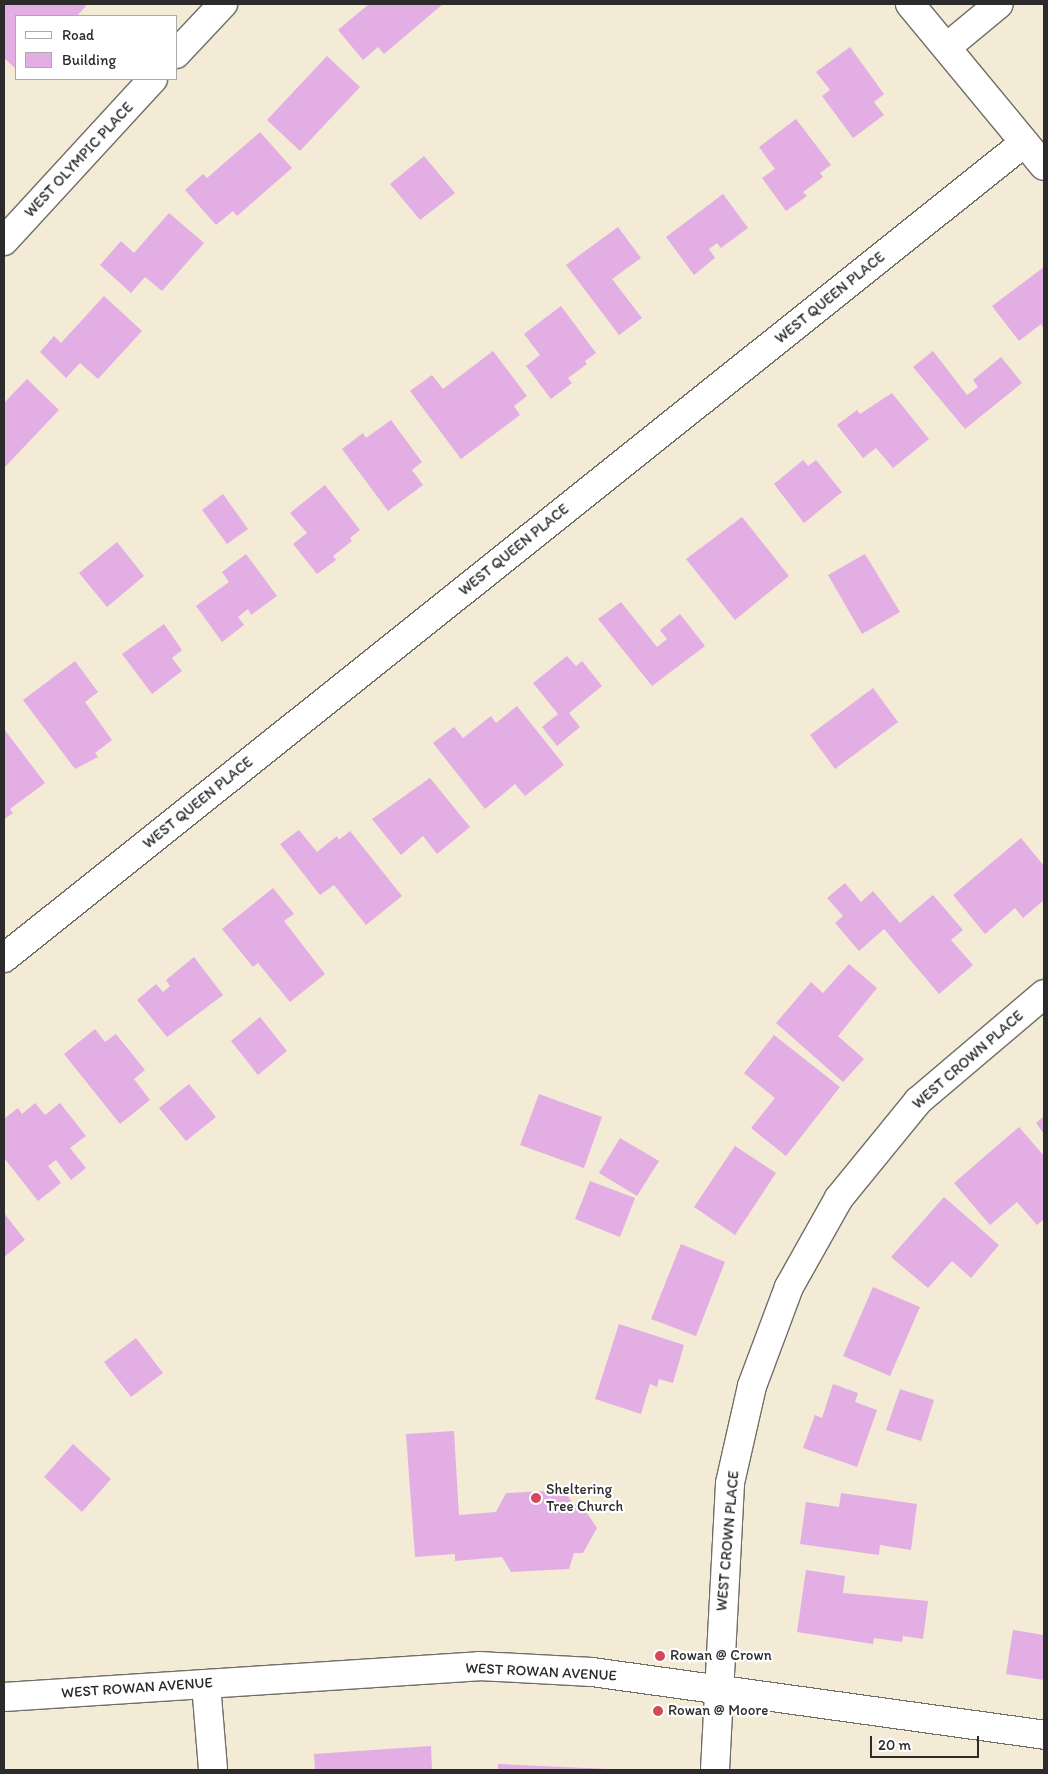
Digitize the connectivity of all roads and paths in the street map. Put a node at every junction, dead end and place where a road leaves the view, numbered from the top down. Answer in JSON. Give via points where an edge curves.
{"nodes":[{"id":1,"x":223,"y":4,"type":"edge"},
{"id":2,"x":910,"y":4,"type":"edge"},
{"id":3,"x":998,"y":4,"type":"edge"},
{"id":4,"x":947,"y":48,"type":"junction"},
{"id":5,"x":178,"y":52,"type":"edge"},
{"id":6,"x":152,"y":80,"type":"edge"},
{"id":7,"x":1024,"y":142,"type":"junction"},
{"id":8,"x":1044,"y":166,"type":"edge"},
{"id":9,"x":4,"y":241,"type":"edge"},
{"id":10,"x":4,"y":958,"type":"edge"},
{"id":11,"x":1044,"y":994,"type":"edge"},
{"id":12,"x":206,"y":1684,"type":"junction"},
{"id":13,"x":718,"y":1687,"type":"junction"},
{"id":14,"x":4,"y":1697,"type":"edge"},
{"id":15,"x":1044,"y":1735,"type":"edge"},
{"id":16,"x":213,"y":1770,"type":"edge"},
{"id":17,"x":715,"y":1770,"type":"edge"}],
"edges":[{"from":1,"to":5,"type":"street"},
{"from":2,"to":4,"type":"street"},
{"from":3,"to":4,"type":"street"},
{"from":4,"to":7,"type":"street"},
{"from":6,"to":9,"type":"street","name":"WEST OLYMPIC PLACE"},
{"from":7,"to":8,"type":"street"},
{"from":7,"to":10,"type":"street","name":"WEST QUEEN PLACE"},
{"from":11,"to":13,"type":"street","name":"WEST CROWN PLACE","via":[[918,1101],[839,1198],[789,1287],[752,1386],[730,1483]]},
{"from":12,"to":13,"type":"street","name":"WEST ROWAN AVENUE","via":[[479,1666],[592,1672]]},
{"from":12,"to":14,"type":"street","name":"WEST ROWAN AVENUE"},
{"from":12,"to":16,"type":"street"},
{"from":13,"to":15,"type":"street","name":"WEST ROWAN AVENUE"},
{"from":13,"to":17,"type":"street","name":"WEST CROWN PLACE"}]}
